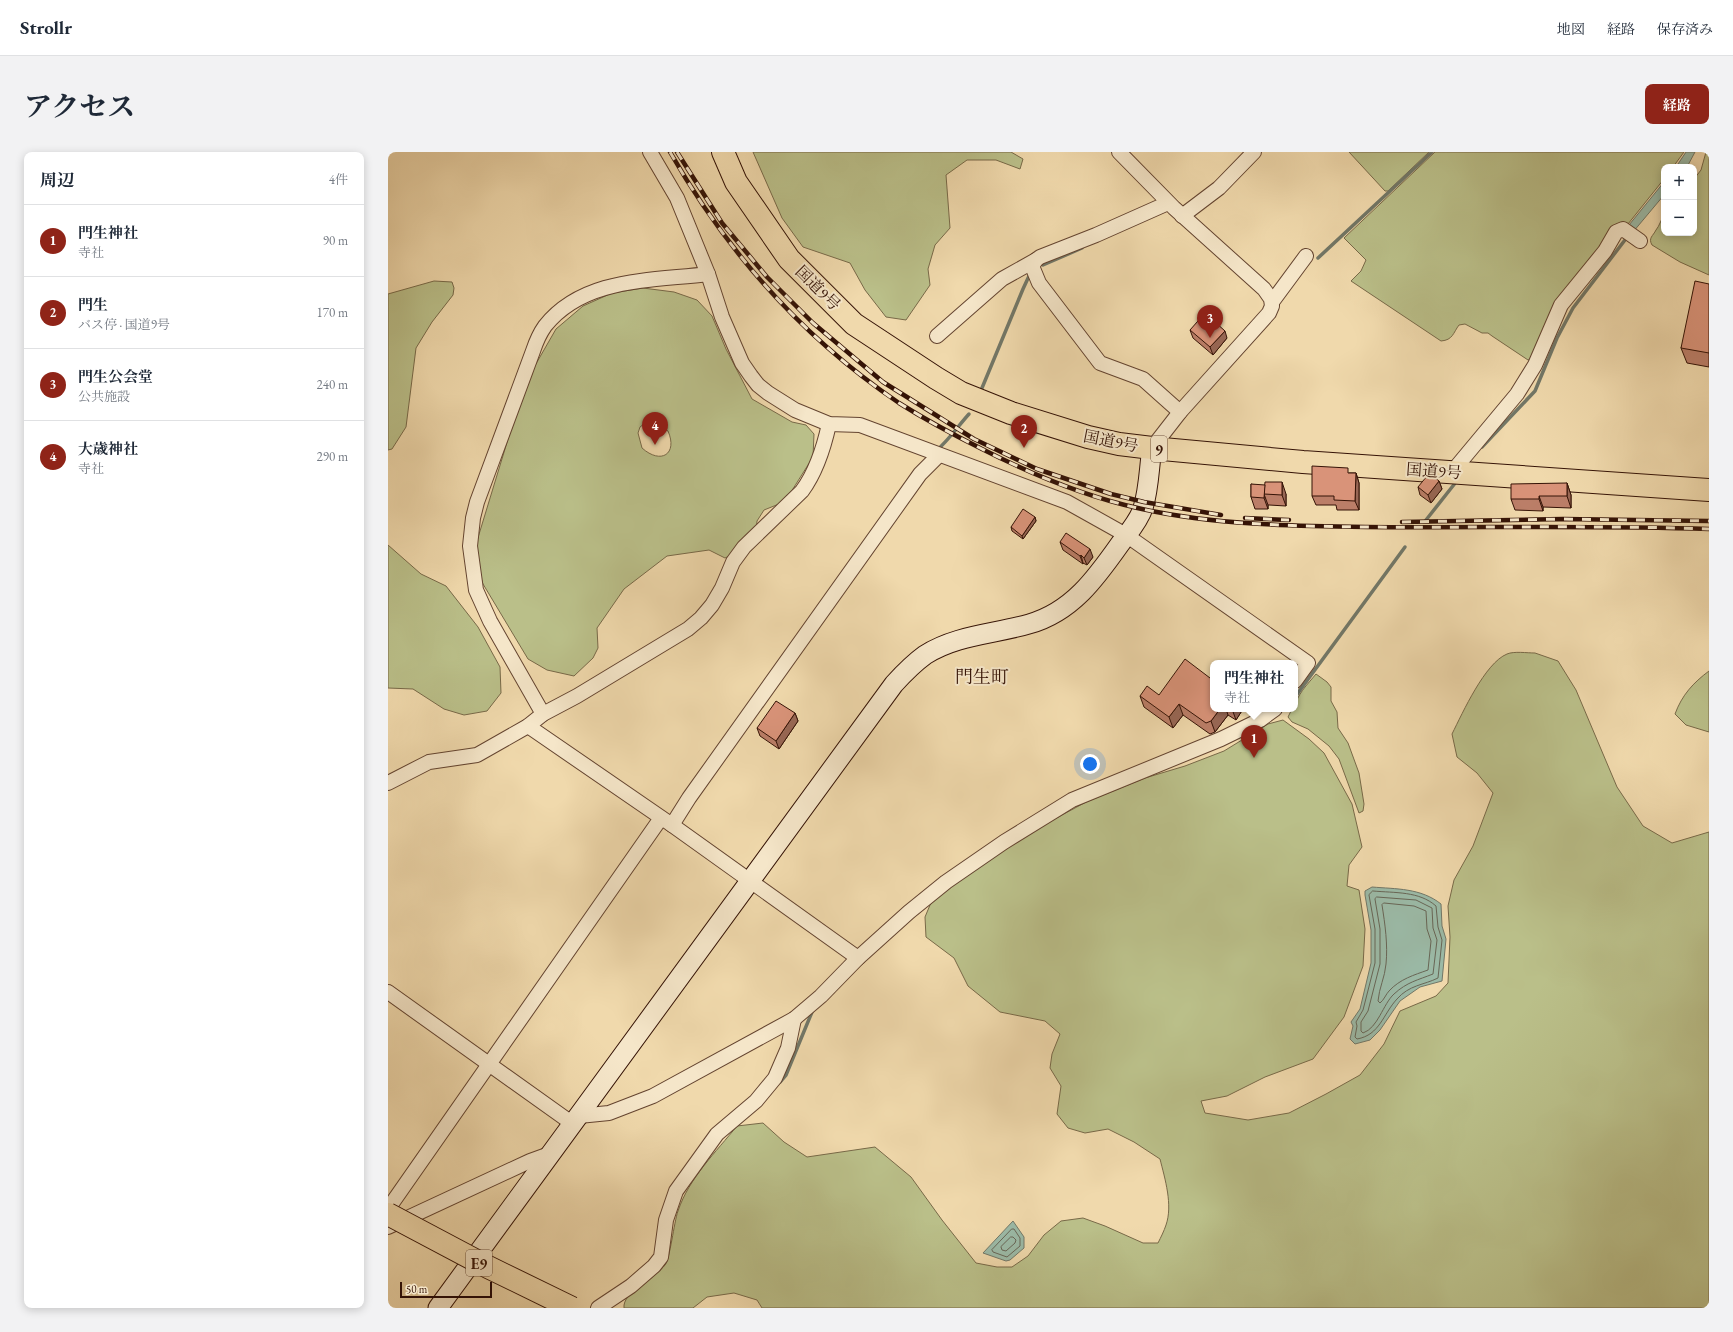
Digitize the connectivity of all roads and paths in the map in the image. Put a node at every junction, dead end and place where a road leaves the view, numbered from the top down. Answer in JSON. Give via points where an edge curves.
{"nodes":[{"id":1,"x":650,"y":152,"type":"edge"},
{"id":2,"x":723,"y":152,"type":"edge"},
{"id":3,"x":1119,"y":152,"type":"edge"},
{"id":4,"x":1254,"y":152,"type":"edge"},
{"id":5,"x":1176,"y":210,"type":"junction"},
{"id":6,"x":1634,"y":236,"type":"dead end"},
{"id":7,"x":1306,"y":256,"type":"dead end"},
{"id":8,"x":1036,"y":260,"type":"junction"},
{"id":9,"x":708,"y":274,"type":"junction"},
{"id":10,"x":1272,"y":302,"type":"junction"},
{"id":11,"x":937,"y":336,"type":"dead end"},
{"id":12,"x":1180,"y":412,"type":"junction"},
{"id":13,"x":829,"y":424,"type":"junction"},
{"id":14,"x":1152,"y":448,"type":"junction"},
{"id":15,"x":934,"y":453,"type":"junction"},
{"id":16,"x":1452,"y":472,"type":"junction"},
{"id":17,"x":1709,"y":490,"type":"edge"},
{"id":18,"x":1126,"y":535,"type":"junction"},
{"id":19,"x":1298,"y":677,"type":"edge"},
{"id":20,"x":1271,"y":712,"type":"edge"},
{"id":21,"x":543,"y":714,"type":"junction"},
{"id":22,"x":528,"y":726,"type":"junction"},
{"id":23,"x":388,"y":782,"type":"edge"},
{"id":24,"x":666,"y":822,"type":"junction"},
{"id":25,"x":751,"y":882,"type":"junction"},
{"id":26,"x":858,"y":958,"type":"junction"},
{"id":27,"x":388,"y":992,"type":"edge"},
{"id":28,"x":794,"y":1018,"type":"junction"},
{"id":29,"x":489,"y":1064,"type":"junction"},
{"id":30,"x":576,"y":1120,"type":"junction"},
{"id":31,"x":552,"y":1153,"type":"junction"},
{"id":32,"x":388,"y":1209,"type":"edge"},
{"id":33,"x":388,"y":1214,"type":"edge"},
{"id":34,"x":388,"y":1227,"type":"edge"},
{"id":35,"x":438,"y":1308,"type":"edge"},
{"id":36,"x":572,"y":1308,"type":"edge"},
{"id":37,"x":598,"y":1308,"type":"edge"}],
"edges":[{"from":1,"to":9,"type":"street","via":[[677,198]]},
{"from":2,"to":14,"type":"highway","name":"国道9号","number":"9","via":[[736,182],[789,259],[854,324],[936,378],[983,402],[1088,437]]},
{"from":3,"to":5,"type":"street"},
{"from":4,"to":5,"type":"street","via":[[1219,188]]},
{"from":5,"to":8,"type":"street","via":[[1125,223]]},
{"from":5,"to":10,"type":"street","via":[[1264,289]]},
{"from":6,"to":16,"type":"street","via":[[1620,230],[1616,232],[1605,251],[1561,305],[1533,370],[1517,394]]},
{"from":7,"to":10,"type":"street"},
{"from":8,"to":11,"type":"street","via":[[1002,279]]},
{"from":8,"to":12,"type":"street","via":[[1032,266],[1039,283],[1100,363],[1143,379]]},
{"from":9,"to":13,"type":"street","via":[[722,317],[742,363],[758,385],[795,410]]},
{"from":9,"to":21,"type":"street","via":[[615,284],[591,292],[551,319],[532,351],[478,502],[473,518],[470,546],[473,575],[482,605]]},
{"from":10,"to":12,"type":"street","via":[[1269,313]]},
{"from":12,"to":14,"type":"street"},
{"from":13,"to":15,"type":"street","via":[[860,425]]},
{"from":13,"to":21,"type":"street","via":[[807,484],[744,547],[733,562],[712,605],[701,618],[652,651]]},
{"from":14,"to":16,"type":"highway","name":"国道9号","number":"9"},
{"from":14,"to":18,"type":"street","via":[[1142,509]]},
{"from":15,"to":18,"type":"street","via":[[1067,502]]},
{"from":15,"to":24,"type":"street","via":[[689,798]]},
{"from":16,"to":17,"type":"highway","name":"国道9号","number":"9"},
{"from":18,"to":19,"type":"street","via":[[1308,664]]},
{"from":18,"to":25,"type":"street","via":[[1094,580],[1058,612],[1046,619],[946,645],[925,655],[905,672],[867,719]]},
{"from":20,"to":26,"type":"street","via":[[1221,739],[1072,800],[1044,816],[946,882]]},
{"from":21,"to":22,"type":"street"},
{"from":22,"to":23,"type":"street","via":[[477,755],[429,762]]},
{"from":22,"to":24,"type":"street"},
{"from":24,"to":25,"type":"street"},
{"from":24,"to":29,"type":"street"},
{"from":25,"to":26,"type":"street"},
{"from":25,"to":30,"type":"street"},
{"from":26,"to":28,"type":"street","via":[[821,996]]},
{"from":27,"to":29,"type":"street"},
{"from":28,"to":30,"type":"street","via":[[653,1096],[609,1113]]},
{"from":28,"to":37,"type":"street","via":[[788,1048],[775,1078],[756,1101],[717,1134],[676,1191],[666,1220],[661,1257],[631,1286]]},
{"from":29,"to":30,"type":"street"},
{"from":29,"to":32,"type":"street"},
{"from":30,"to":31,"type":"street"},
{"from":31,"to":34,"type":"street"},
{"from":31,"to":35,"type":"street"},
{"from":33,"to":36,"type":"highway","number":"E9","bridge":true}]}
